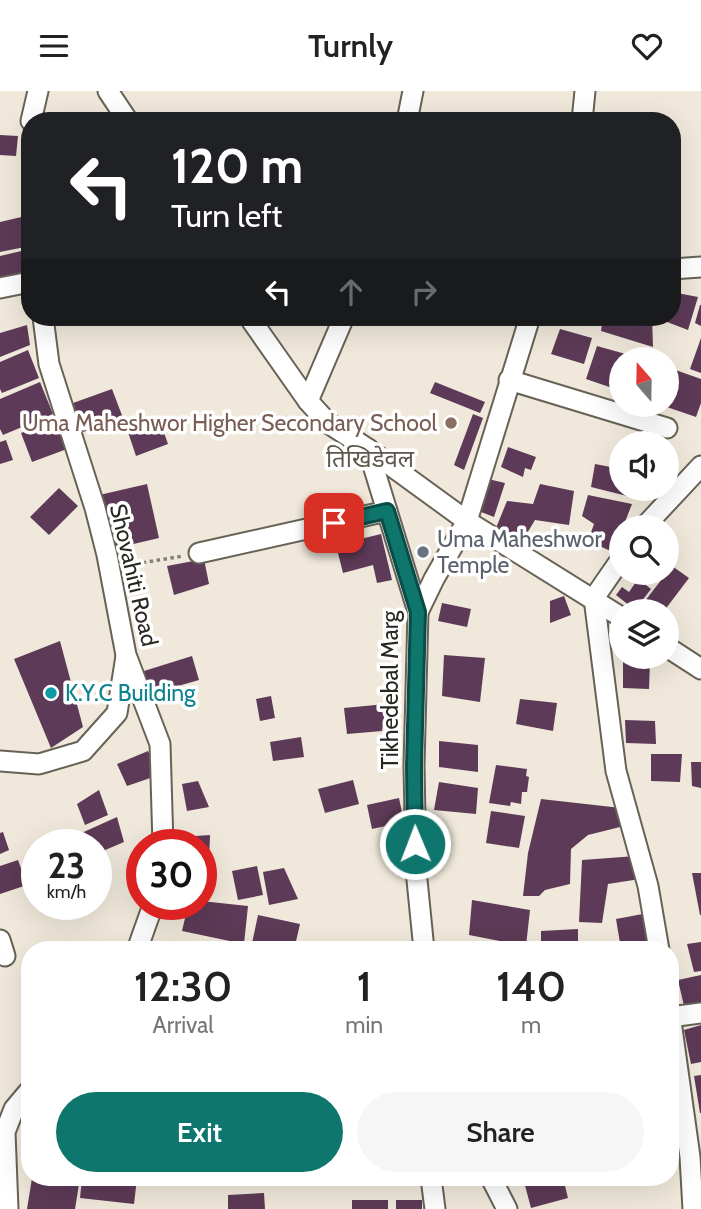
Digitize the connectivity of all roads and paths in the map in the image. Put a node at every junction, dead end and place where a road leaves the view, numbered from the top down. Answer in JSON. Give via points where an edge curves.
{"nodes":[{"id":1,"x":38,"y":91,"type":"edge"},
{"id":2,"x":108,"y":91,"type":"edge"},
{"id":3,"x":413,"y":91,"type":"edge"},
{"id":4,"x":585,"y":91,"type":"edge"},
{"id":5,"x":34,"y":112,"type":"edge"},
{"id":6,"x":122,"y":112,"type":"edge"},
{"id":7,"x":409,"y":112,"type":"edge"},
{"id":8,"x":583,"y":112,"type":"edge"},
{"id":9,"x":701,"y":267,"type":"edge"},
{"id":10,"x":681,"y":268,"type":"edge"},
{"id":11,"x":21,"y":284,"type":"edge"},
{"id":12,"x":0,"y":288,"type":"edge"},
{"id":13,"x":44,"y":326,"type":"edge"},
{"id":14,"x":255,"y":326,"type":"edge"},
{"id":15,"x":340,"y":326,"type":"edge"},
{"id":16,"x":527,"y":326,"type":"edge"},
{"id":17,"x":509,"y":380,"type":"junction"},
{"id":18,"x":308,"y":401,"type":"junction"},
{"id":19,"x":667,"y":428,"type":"dead end"},
{"id":20,"x":368,"y":449,"type":"junction"},
{"id":21,"x":701,"y":465,"type":"edge"},
{"id":22,"x":387,"y":511,"type":"junction"},
{"id":23,"x":655,"y":515,"type":"edge"},
{"id":24,"x":467,"y":521,"type":"junction"},
{"id":25,"x":199,"y":554,"type":"joint"},
{"id":26,"x":134,"y":564,"type":"dead end"},
{"id":27,"x":609,"y":577,"type":"edge"},
{"id":28,"x":594,"y":599,"type":"junction"},
{"id":29,"x":609,"y":609,"type":"edge"},
{"id":30,"x":418,"y":612,"type":"junction"},
{"id":31,"x":126,"y":655,"type":"junction"},
{"id":32,"x":679,"y":655,"type":"edge"},
{"id":33,"x":701,"y":669,"type":"edge"},
{"id":34,"x":0,"y":761,"type":"edge"},
{"id":35,"x":163,"y":829,"type":"edge"},
{"id":36,"x":148,"y":920,"type":"edge"},
{"id":37,"x":140,"y":941,"type":"edge"},
{"id":38,"x":423,"y":941,"type":"edge"},
{"id":39,"x":657,"y":941,"type":"edge"},
{"id":40,"x":701,"y":1013,"type":"edge"},
{"id":41,"x":679,"y":1015,"type":"edge"},
{"id":42,"x":679,"y":1064,"type":"edge"},
{"id":43,"x":21,"y":1097,"type":"edge"},
{"id":44,"x":7,"y":1108,"type":"edge"},
{"id":45,"x":696,"y":1156,"type":"edge"},
{"id":46,"x":432,"y":1186,"type":"edge"},
{"id":47,"x":495,"y":1186,"type":"edge"},
{"id":48,"x":8,"y":1209,"type":"edge"},
{"id":49,"x":435,"y":1209,"type":"edge"},
{"id":50,"x":507,"y":1209,"type":"edge"},
{"id":51,"x":693,"y":1209,"type":"edge"}],
"edges":[{"from":1,"to":5,"type":"street"},
{"from":2,"to":6,"type":"street"},
{"from":3,"to":7,"type":"street"},
{"from":4,"to":8,"type":"street"},
{"from":9,"to":10,"type":"street"},
{"from":11,"to":12,"type":"street"},
{"from":13,"to":31,"type":"street","name":"Shovahiti Road","via":[[49,364],[107,555]]},
{"from":14,"to":18,"type":"street"},
{"from":15,"to":18,"type":"street"},
{"from":16,"to":17,"type":"street"},
{"from":17,"to":19,"type":"street"},
{"from":17,"to":24,"type":"street"},
{"from":18,"to":20,"type":"street","via":[[328,423]]},
{"from":20,"to":22,"type":"street","name":"Tikhedebal Marg"},
{"from":20,"to":24,"type":"street"},
{"from":21,"to":23,"type":"street"},
{"from":22,"to":25,"type":"street"},
{"from":22,"to":30,"type":"street","name":"Tikhedebal Marg"},
{"from":24,"to":28,"type":"street"},
{"from":24,"to":30,"type":"street"},
{"from":25,"to":26,"type":"path"},
{"from":27,"to":28,"type":"street"},
{"from":28,"to":29,"type":"street"},
{"from":28,"to":39,"type":"street","via":[[616,771],[648,886]]},
{"from":30,"to":38,"type":"street","name":"Tikhedebal Marg","via":[[414,766]]},
{"from":31,"to":34,"type":"street","via":[[117,713],[83,751],[39,764]]},
{"from":31,"to":35,"type":"street","name":"Shovahiti Road","via":[[160,744]]},
{"from":32,"to":33,"type":"street"},
{"from":36,"to":37,"type":"street"},
{"from":40,"to":41,"type":"street"},
{"from":42,"to":45,"type":"street"},
{"from":43,"to":44,"type":"street"},
{"from":44,"to":48,"type":"street"},
{"from":45,"to":51,"type":"street"},
{"from":46,"to":49,"type":"street"},
{"from":47,"to":50,"type":"street"}]}
